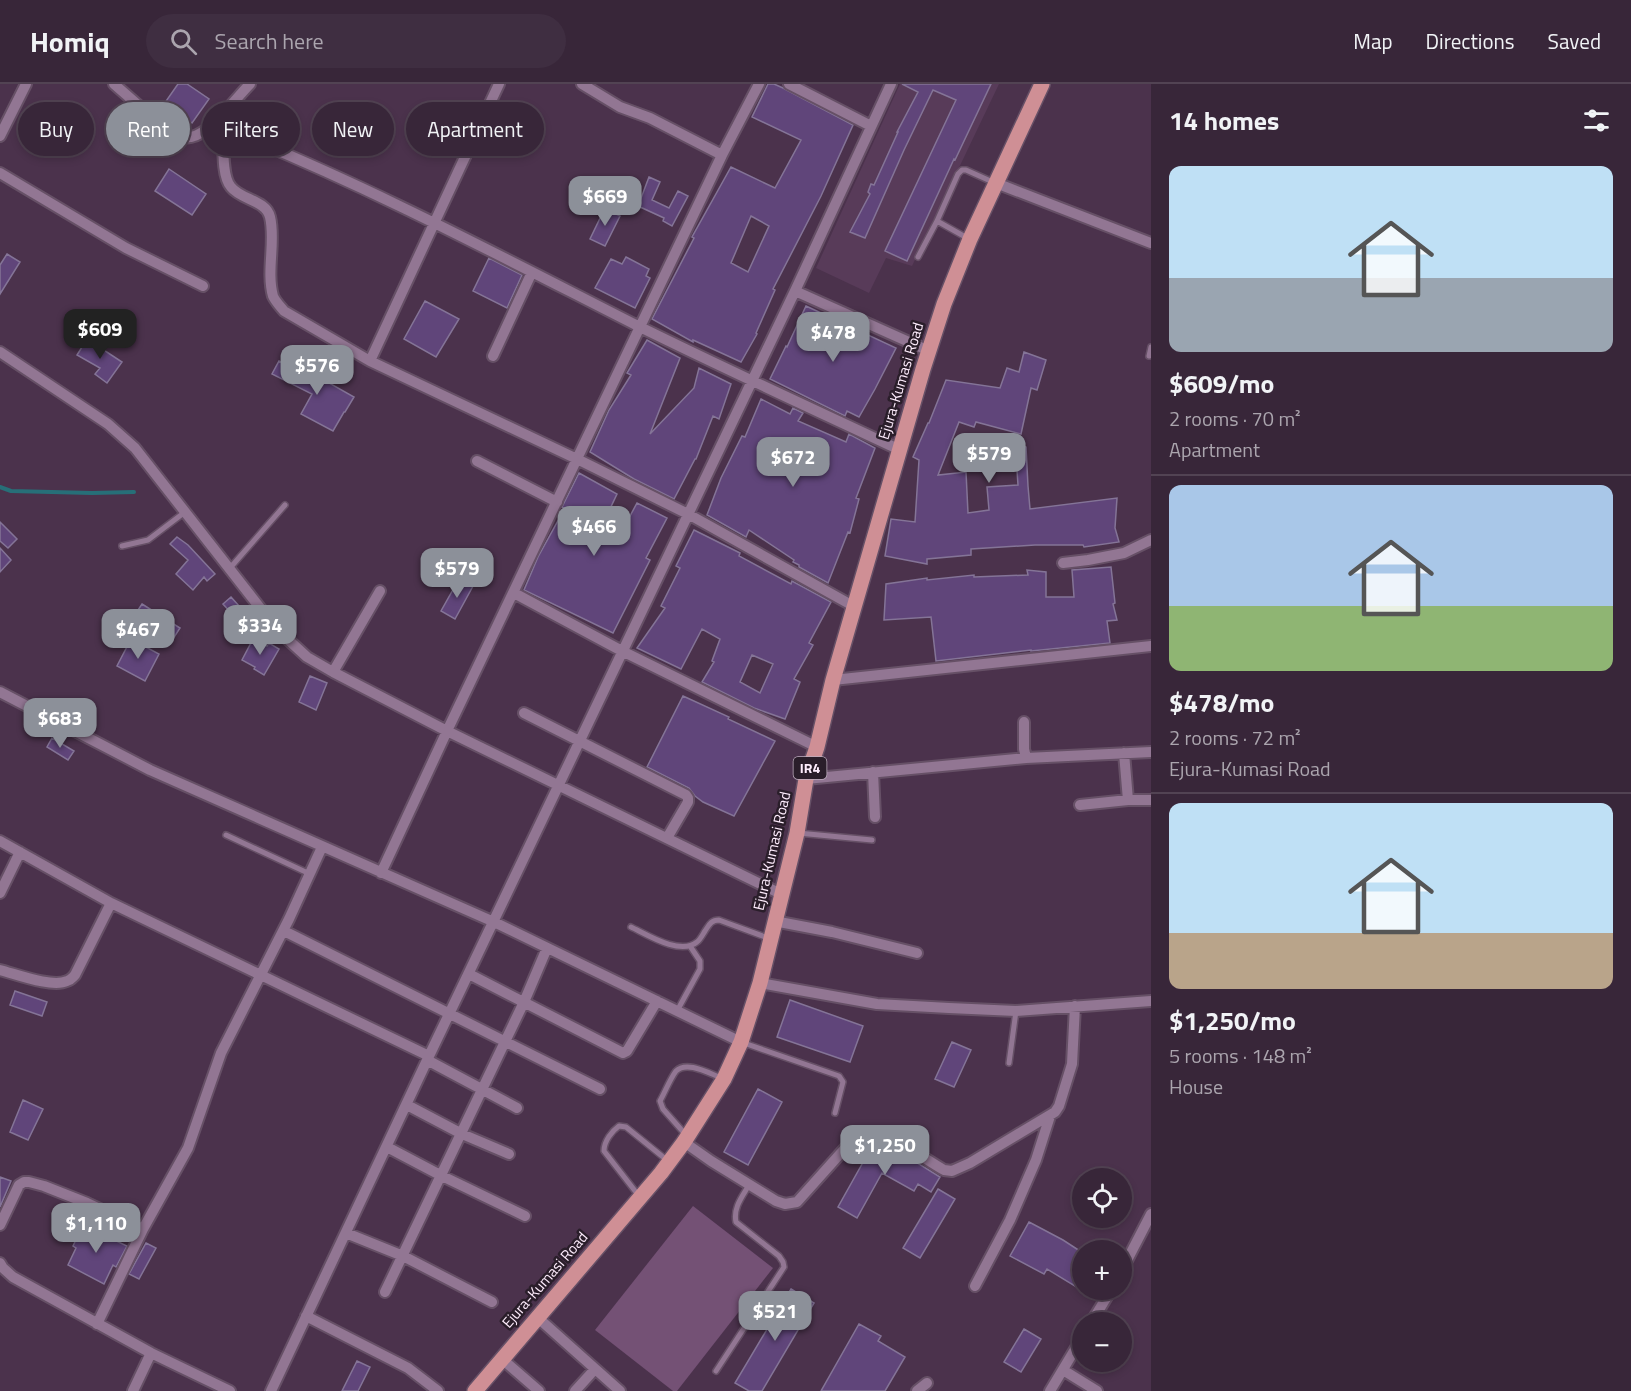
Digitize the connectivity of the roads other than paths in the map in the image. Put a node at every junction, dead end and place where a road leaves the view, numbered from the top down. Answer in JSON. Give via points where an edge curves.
{"nodes":[{"id":1,"x":26,"y":84,"type":"edge"},
{"id":2,"x":114,"y":84,"type":"edge"},
{"id":3,"x":250,"y":84,"type":"edge"},
{"id":4,"x":498,"y":84,"type":"edge"},
{"id":5,"x":582,"y":84,"type":"edge"},
{"id":6,"x":759,"y":84,"type":"edge"},
{"id":7,"x":789,"y":84,"type":"edge"},
{"id":8,"x":891,"y":84,"type":"edge"},
{"id":9,"x":1042,"y":84,"type":"edge"},
{"id":10,"x":236,"y":102,"type":"edge"},
{"id":11,"x":871,"y":126,"type":"junction"},
{"id":12,"x":202,"y":132,"type":"edge"},
{"id":13,"x":0,"y":136,"type":"edge"},
{"id":14,"x":722,"y":155,"type":"junction"},
{"id":15,"x":223,"y":156,"type":"edge"},
{"id":16,"x":292,"y":156,"type":"edge"},
{"id":17,"x":0,"y":173,"type":"edge"},
{"id":18,"x":996,"y":183,"type":"junction"},
{"id":19,"x":937,"y":221,"type":"junction"},
{"id":20,"x":434,"y":223,"type":"junction"},
{"id":21,"x":970,"y":239,"type":"junction"},
{"id":22,"x":1151,"y":243,"type":"edge"},
{"id":23,"x":918,"y":257,"type":"dead end"},
{"id":24,"x":532,"y":272,"type":"junction"},
{"id":25,"x":203,"y":285,"type":"dead end"},
{"id":26,"x":795,"y":291,"type":"junction"},
{"id":27,"x":640,"y":327,"type":"junction"},
{"id":28,"x":1151,"y":346,"type":"edge"},
{"id":29,"x":928,"y":351,"type":"junction"},
{"id":30,"x":0,"y":352,"type":"edge"},
{"id":31,"x":492,"y":356,"type":"dead end"},
{"id":32,"x":1149,"y":356,"type":"dead end"},
{"id":33,"x":370,"y":361,"type":"junction"},
{"id":34,"x":752,"y":380,"type":"junction"},
{"id":35,"x":898,"y":449,"type":"junction"},
{"id":36,"x":577,"y":459,"type":"junction"},
{"id":37,"x":477,"y":461,"type":"dead end"},
{"id":38,"x":557,"y":502,"type":"junction"},
{"id":39,"x":285,"y":505,"type":"dead end"},
{"id":40,"x":185,"y":512,"type":"junction"},
{"id":41,"x":688,"y":514,"type":"junction"},
{"id":42,"x":1151,"y":540,"type":"edge"},
{"id":43,"x":122,"y":546,"type":"dead end"},
{"id":44,"x":1064,"y":563,"type":"dead end"},
{"id":45,"x":230,"y":568,"type":"junction"},
{"id":46,"x":380,"y":591,"type":"dead end"},
{"id":47,"x":514,"y":593,"type":"junction"},
{"id":48,"x":855,"y":607,"type":"junction"},
{"id":49,"x":1151,"y":646,"type":"edge"},
{"id":50,"x":622,"y":651,"type":"junction"},
{"id":51,"x":333,"y":672,"type":"junction"},
{"id":52,"x":833,"y":680,"type":"junction"},
{"id":53,"x":0,"y":692,"type":"edge"},
{"id":54,"x":524,"y":713,"type":"dead end"},
{"id":55,"x":1024,"y":722,"type":"dead end"},
{"id":56,"x":447,"y":731,"type":"junction"},
{"id":57,"x":580,"y":740,"type":"junction"},
{"id":58,"x":817,"y":747,"type":"junction"},
{"id":59,"x":1151,"y":752,"type":"edge"},
{"id":60,"x":1124,"y":753,"type":"junction"},
{"id":61,"x":1026,"y":758,"type":"junction"},
{"id":62,"x":873,"y":772,"type":"junction"},
{"id":63,"x":806,"y":779,"type":"junction"},
{"id":64,"x":558,"y":784,"type":"junction"},
{"id":65,"x":1128,"y":800,"type":"junction"},
{"id":66,"x":1151,"y":800,"type":"edge"},
{"id":67,"x":1080,"y":805,"type":"dead end"},
{"id":68,"x":875,"y":817,"type":"dead end"},
{"id":69,"x":797,"y":833,"type":"junction"},
{"id":70,"x":225,"y":835,"type":"dead end"},
{"id":71,"x":667,"y":838,"type":"junction"},
{"id":72,"x":872,"y":840,"type":"dead end"},
{"id":73,"x":0,"y":841,"type":"edge"},
{"id":74,"x":322,"y":847,"type":"junction"},
{"id":75,"x":20,"y":852,"type":"junction"},
{"id":76,"x":381,"y":873,"type":"junction"},
{"id":77,"x":310,"y":874,"type":"junction"},
{"id":78,"x":0,"y":893,"type":"edge"},
{"id":79,"x":781,"y":894,"type":"junction"},
{"id":80,"x":111,"y":903,"type":"junction"},
{"id":81,"x":774,"y":921,"type":"junction"},
{"id":82,"x":494,"y":922,"type":"junction"},
{"id":83,"x":631,"y":927,"type":"dead end"},
{"id":84,"x":284,"y":931,"type":"junction"},
{"id":85,"x":771,"y":939,"type":"junction"},
{"id":86,"x":690,"y":946,"type":"junction"},
{"id":87,"x":547,"y":948,"type":"junction"},
{"id":88,"x":917,"y":953,"type":"dead end"},
{"id":89,"x":0,"y":970,"type":"edge"},
{"id":90,"x":469,"y":974,"type":"junction"},
{"id":91,"x":260,"y":976,"type":"junction"},
{"id":92,"x":760,"y":983,"type":"junction"},
{"id":93,"x":657,"y":1001,"type":"junction"},
{"id":94,"x":1151,"y":1001,"type":"edge"},
{"id":95,"x":524,"y":1002,"type":"junction"},
{"id":96,"x":1075,"y":1006,"type":"junction"},
{"id":97,"x":678,"y":1011,"type":"junction"},
{"id":98,"x":1016,"y":1011,"type":"junction"},
{"id":99,"x":449,"y":1014,"type":"junction"},
{"id":100,"x":505,"y":1042,"type":"junction"},
{"id":101,"x":741,"y":1042,"type":"junction"},
{"id":102,"x":428,"y":1058,"type":"junction"},
{"id":103,"x":1009,"y":1063,"type":"dead end"},
{"id":104,"x":724,"y":1079,"type":"junction"},
{"id":105,"x":483,"y":1089,"type":"junction"},
{"id":106,"x":600,"y":1089,"type":"dead end"},
{"id":107,"x":406,"y":1105,"type":"junction"},
{"id":108,"x":517,"y":1108,"type":"dead end"},
{"id":109,"x":835,"y":1113,"type":"dead end"},
{"id":110,"x":1050,"y":1116,"type":"junction"},
{"id":111,"x":462,"y":1134,"type":"junction"},
{"id":112,"x":686,"y":1139,"type":"junction"},
{"id":113,"x":387,"y":1147,"type":"junction"},
{"id":114,"x":509,"y":1154,"type":"dead end"},
{"id":115,"x":669,"y":1161,"type":"junction"},
{"id":116,"x":442,"y":1176,"type":"junction"},
{"id":117,"x":749,"y":1185,"type":"junction"},
{"id":118,"x":640,"y":1197,"type":"junction"},
{"id":119,"x":1151,"y":1214,"type":"edge"},
{"id":120,"x":525,"y":1216,"type":"dead end"},
{"id":121,"x":0,"y":1225,"type":"edge"},
{"id":122,"x":143,"y":1229,"type":"junction"},
{"id":123,"x":346,"y":1233,"type":"junction"},
{"id":124,"x":1132,"y":1251,"type":"edge"},
{"id":125,"x":403,"y":1256,"type":"junction"},
{"id":126,"x":0,"y":1263,"type":"edge"},
{"id":127,"x":975,"y":1286,"type":"dead end"},
{"id":128,"x":385,"y":1292,"type":"dead end"},
{"id":129,"x":492,"y":1302,"type":"dead end"},
{"id":130,"x":306,"y":1316,"type":"junction"},
{"id":131,"x":537,"y":1317,"type":"junction"},
{"id":132,"x":97,"y":1324,"type":"junction"},
{"id":133,"x":151,"y":1353,"type":"junction"},
{"id":134,"x":1072,"y":1355,"type":"edge"},
{"id":135,"x":502,"y":1359,"type":"junction"},
{"id":136,"x":595,"y":1369,"type":"junction"},
{"id":137,"x":1063,"y":1370,"type":"junction"},
{"id":138,"x":716,"y":1371,"type":"dead end"},
{"id":139,"x":927,"y":1383,"type":"dead end"},
{"id":140,"x":133,"y":1391,"type":"edge"},
{"id":141,"x":230,"y":1391,"type":"edge"},
{"id":142,"x":271,"y":1391,"type":"edge"},
{"id":143,"x":438,"y":1391,"type":"edge"},
{"id":144,"x":475,"y":1391,"type":"edge"},
{"id":145,"x":540,"y":1391,"type":"edge"},
{"id":146,"x":575,"y":1391,"type":"edge"},
{"id":147,"x":620,"y":1391,"type":"edge"},
{"id":148,"x":917,"y":1391,"type":"edge"},
{"id":149,"x":1050,"y":1391,"type":"edge"},
{"id":150,"x":1097,"y":1391,"type":"edge"}],
"edges":[{"from":1,"to":13,"type":"street"},
{"from":2,"to":12,"type":"street","via":[[178,137]]},
{"from":3,"to":10,"type":"street"},
{"from":4,"to":20,"type":"street"},
{"from":5,"to":14,"type":"street","via":[[620,107],[650,117]]},
{"from":6,"to":14,"type":"street"},
{"from":7,"to":11,"type":"street"},
{"from":8,"to":11,"type":"street"},
{"from":9,"to":18,"type":"main road","name":"Ejura-Kumasi Road","number":"IR4"},
{"from":11,"to":26,"type":"street"},
{"from":14,"to":27,"type":"street"},
{"from":15,"to":33,"type":"street","via":[[229,186],[270,215],[273,298],[284,311]]},
{"from":16,"to":20,"type":"street"},
{"from":17,"to":25,"type":"street","via":[[126,248]]},
{"from":18,"to":19,"type":"lane","via":[[962,170]]},
{"from":18,"to":21,"type":"main road","name":"Ejura-Kumasi Road","number":"IR4"},
{"from":18,"to":22,"type":"street"},
{"from":19,"to":21,"type":"lane"},
{"from":19,"to":23,"type":"lane"},
{"from":20,"to":24,"type":"street"},
{"from":20,"to":33,"type":"street"},
{"from":21,"to":29,"type":"main road","name":"Ejura-Kumasi Road","number":"IR4"},
{"from":24,"to":27,"type":"street"},
{"from":24,"to":31,"type":"street"},
{"from":26,"to":29,"type":"street"},
{"from":26,"to":34,"type":"street"},
{"from":27,"to":34,"type":"street"},
{"from":27,"to":36,"type":"street"},
{"from":28,"to":32,"type":"lane"},
{"from":29,"to":35,"type":"main road","name":"Ejura-Kumasi Road","number":"IR4"},
{"from":30,"to":40,"type":"street","via":[[108,424],[135,447]]},
{"from":33,"to":36,"type":"street"},
{"from":34,"to":35,"type":"street"},
{"from":34,"to":41,"type":"street"},
{"from":35,"to":48,"type":"main road","name":"Ejura-Kumasi Road","number":"IR4"},
{"from":36,"to":38,"type":"street"},
{"from":36,"to":41,"type":"street"},
{"from":37,"to":38,"type":"street"},
{"from":38,"to":47,"type":"street"},
{"from":39,"to":45,"type":"lane"},
{"from":40,"to":43,"type":"lane","via":[[148,540]]},
{"from":40,"to":45,"type":"street"},
{"from":41,"to":48,"type":"street"},
{"from":41,"to":50,"type":"street"},
{"from":42,"to":44,"type":"street","via":[[1124,553]]},
{"from":45,"to":51,"type":"street","via":[[283,635],[307,657]]},
{"from":46,"to":51,"type":"street"},
{"from":47,"to":50,"type":"street"},
{"from":47,"to":56,"type":"street"},
{"from":48,"to":52,"type":"main road","name":"Ejura-Kumasi Road","number":"IR4"},
{"from":49,"to":52,"type":"street"},
{"from":50,"to":57,"type":"street"},
{"from":50,"to":58,"type":"street"},
{"from":51,"to":56,"type":"street"},
{"from":52,"to":58,"type":"main road","name":"Ejura-Kumasi Road","number":"IR4"},
{"from":53,"to":74,"type":"street","via":[[150,770]]},
{"from":54,"to":57,"type":"street"},
{"from":55,"to":61,"type":"street"},
{"from":56,"to":64,"type":"street"},
{"from":56,"to":76,"type":"street"},
{"from":57,"to":64,"type":"street"},
{"from":57,"to":71,"type":"street","via":[[686,795],[688,802]]},
{"from":58,"to":63,"type":"main road","name":"Ejura-Kumasi Road","number":"IR4"},
{"from":59,"to":60,"type":"street"},
{"from":60,"to":61,"type":"street"},
{"from":60,"to":65,"type":"street"},
{"from":61,"to":62,"type":"street"},
{"from":62,"to":63,"type":"street"},
{"from":62,"to":68,"type":"street"},
{"from":63,"to":69,"type":"main road","name":"Ejura-Kumasi Road","number":"IR4"},
{"from":64,"to":71,"type":"street"},
{"from":64,"to":82,"type":"street"},
{"from":65,"to":66,"type":"street"},
{"from":65,"to":67,"type":"street"},
{"from":69,"to":72,"type":"lane"},
{"from":69,"to":79,"type":"main road","name":"Ejura-Kumasi Road","number":"IR4"},
{"from":70,"to":77,"type":"lane"},
{"from":71,"to":79,"type":"street"},
{"from":73,"to":75,"type":"street"},
{"from":74,"to":76,"type":"street"},
{"from":74,"to":77,"type":"street"},
{"from":75,"to":78,"type":"street"},
{"from":75,"to":80,"type":"street"},
{"from":76,"to":82,"type":"street"},
{"from":77,"to":84,"type":"street"},
{"from":79,"to":81,"type":"main road","name":"Ejura-Kumasi Road","number":"IR4"},
{"from":80,"to":89,"type":"street","via":[[69,981],[49,982]]},
{"from":80,"to":91,"type":"street"},
{"from":81,"to":85,"type":"main road","name":"Ejura-Kumasi Road","number":"IR4"},
{"from":81,"to":88,"type":"street"},
{"from":82,"to":87,"type":"street"},
{"from":82,"to":90,"type":"street"},
{"from":83,"to":86,"type":"lane","via":[[670,946]]},
{"from":84,"to":91,"type":"street"},
{"from":84,"to":99,"type":"street"},
{"from":85,"to":86,"type":"lane","via":[[714,920]]},
{"from":85,"to":92,"type":"main road","name":"Ejura-Kumasi Road","number":"IR4"},
{"from":86,"to":97,"type":"lane","via":[[700,961],[700,969]]},
{"from":87,"to":93,"type":"street"},
{"from":87,"to":95,"type":"street"},
{"from":90,"to":95,"type":"street"},
{"from":90,"to":99,"type":"street"},
{"from":91,"to":102,"type":"street"},
{"from":91,"to":122,"type":"street","via":[[221,1053],[188,1148]]},
{"from":92,"to":98,"type":"street","via":[[877,1004]]},
{"from":92,"to":101,"type":"main road","name":"Ejura-Kumasi Road","number":"IR4"},
{"from":93,"to":95,"type":"street","via":[[623,1053]]},
{"from":93,"to":97,"type":"street"},
{"from":94,"to":96,"type":"street"},
{"from":95,"to":100,"type":"street"},
{"from":96,"to":98,"type":"street"},
{"from":96,"to":110,"type":"street","via":[[1072,1064],[1059,1106]]},
{"from":97,"to":101,"type":"street"},
{"from":98,"to":103,"type":"lane"},
{"from":99,"to":100,"type":"street"},
{"from":99,"to":102,"type":"street"},
{"from":100,"to":105,"type":"street"},
{"from":100,"to":106,"type":"street"},
{"from":101,"to":104,"type":"main road","name":"Ejura-Kumasi Road","number":"IR4"},
{"from":101,"to":109,"type":"lane","via":[[839,1076],[843,1082]]},
{"from":102,"to":105,"type":"street"},
{"from":102,"to":107,"type":"street"},
{"from":104,"to":112,"type":"main road","name":"Ejura-Kumasi Road","number":"IR4"},
{"from":104,"to":112,"type":"lane","via":[[693,1068],[677,1071],[660,1101]]},
{"from":105,"to":108,"type":"street"},
{"from":105,"to":111,"type":"street"},
{"from":107,"to":111,"type":"street"},
{"from":107,"to":113,"type":"street"},
{"from":110,"to":117,"type":"street","via":[[952,1171],[884,1135],[872,1133],[856,1137],[798,1202],[776,1201]]},
{"from":110,"to":127,"type":"street","via":[[1010,1220]]},
{"from":111,"to":114,"type":"street"},
{"from":111,"to":116,"type":"street"},
{"from":112,"to":115,"type":"main road","name":"Ejura-Kumasi Road","number":"IR4"},
{"from":112,"to":117,"type":"street"},
{"from":113,"to":116,"type":"street"},
{"from":113,"to":123,"type":"street"},
{"from":115,"to":118,"type":"main road","name":"Ejura-Kumasi Road","number":"IR4"},
{"from":115,"to":118,"type":"lane","via":[[626,1127],[615,1129],[604,1150]]},
{"from":116,"to":120,"type":"street"},
{"from":116,"to":125,"type":"street"},
{"from":117,"to":138,"type":"lane","via":[[737,1205],[736,1222],[779,1256],[784,1268]]},
{"from":118,"to":131,"type":"main road","name":"Ejura-Kumasi Road","number":"IR4"},
{"from":119,"to":124,"type":"street"},
{"from":121,"to":122,"type":"street","via":[[19,1185],[29,1182]]},
{"from":122,"to":132,"type":"street"},
{"from":123,"to":125,"type":"street"},
{"from":123,"to":130,"type":"street"},
{"from":125,"to":128,"type":"street"},
{"from":125,"to":129,"type":"street"},
{"from":126,"to":132,"type":"street","via":[[13,1277]]},
{"from":130,"to":142,"type":"street"},
{"from":130,"to":143,"type":"street","via":[[408,1368]]},
{"from":131,"to":135,"type":"main road","name":"Ejura-Kumasi Road","number":"IR4"},
{"from":131,"to":136,"type":"street"},
{"from":132,"to":133,"type":"street"},
{"from":133,"to":140,"type":"street"},
{"from":133,"to":141,"type":"street"},
{"from":134,"to":137,"type":"street"},
{"from":135,"to":144,"type":"main road","name":"Ejura-Kumasi Road","number":"IR4"},
{"from":135,"to":145,"type":"street"},
{"from":136,"to":146,"type":"street"},
{"from":136,"to":147,"type":"street"},
{"from":137,"to":149,"type":"street"},
{"from":137,"to":150,"type":"street"},
{"from":139,"to":148,"type":"street"}]}
